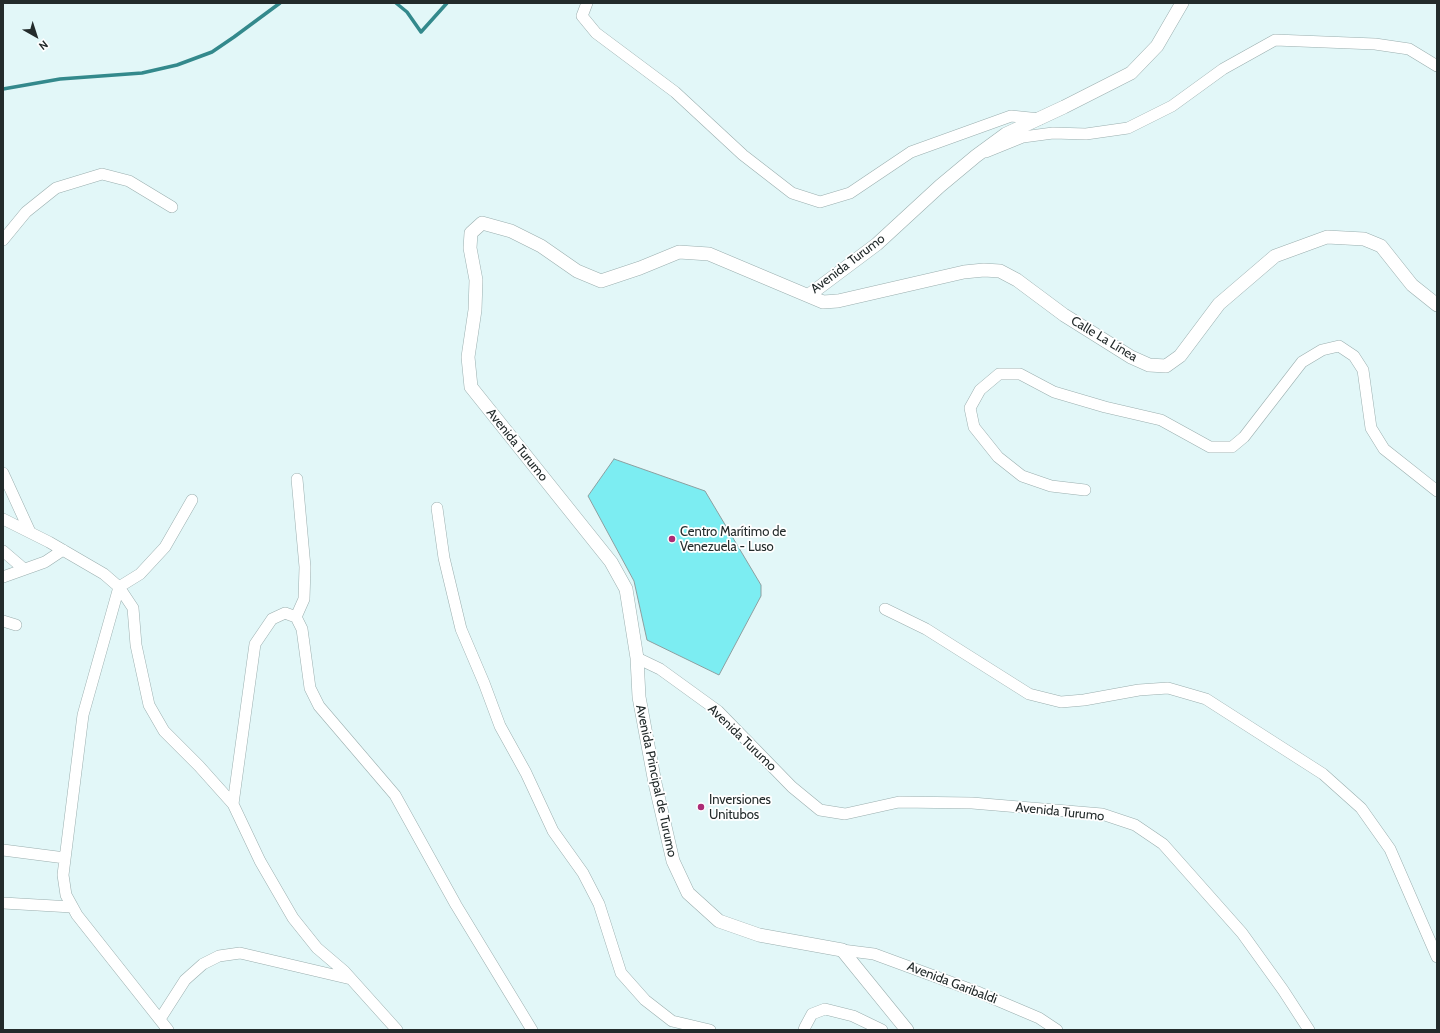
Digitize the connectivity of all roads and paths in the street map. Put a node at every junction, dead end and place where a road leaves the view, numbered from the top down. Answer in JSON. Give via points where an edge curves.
{"nodes":[{"id":1,"x":587,"y":3,"type":"edge"},
{"id":2,"x":1182,"y":3,"type":"edge"},
{"id":3,"x":1437,"y":66,"type":"edge"},
{"id":4,"x":1040,"y":119,"type":"junction"},
{"id":5,"x":976,"y":156,"type":"junction"},
{"id":6,"x":172,"y":207,"type":"dead end"},
{"id":7,"x":3,"y":240,"type":"edge"},
{"id":8,"x":808,"y":295,"type":"junction"},
{"id":9,"x":1437,"y":305,"type":"edge"},
{"id":10,"x":3,"y":473,"type":"edge"},
{"id":11,"x":297,"y":479,"type":"dead end"},
{"id":12,"x":1085,"y":490,"type":"dead end"},
{"id":13,"x":1437,"y":491,"type":"edge"},
{"id":14,"x":192,"y":500,"type":"dead end"},
{"id":15,"x":437,"y":508,"type":"dead end"},
{"id":16,"x":3,"y":519,"type":"edge"},
{"id":17,"x":30,"y":532,"type":"junction"},
{"id":18,"x":63,"y":550,"type":"junction"},
{"id":19,"x":3,"y":551,"type":"edge"},
{"id":20,"x":24,"y":569,"type":"junction"},
{"id":21,"x":3,"y":577,"type":"edge"},
{"id":22,"x":120,"y":587,"type":"junction"},
{"id":23,"x":885,"y":609,"type":"dead end"},
{"id":24,"x":296,"y":618,"type":"junction"},
{"id":25,"x":3,"y":621,"type":"edge"},
{"id":26,"x":16,"y":625,"type":"dead end"},
{"id":27,"x":637,"y":658,"type":"junction"},
{"id":28,"x":233,"y":804,"type":"junction"},
{"id":29,"x":3,"y":850,"type":"edge"},
{"id":30,"x":66,"y":858,"type":"junction"},
{"id":31,"x":3,"y":903,"type":"edge"},
{"id":32,"x":72,"y":907,"type":"junction"},
{"id":33,"x":842,"y":950,"type":"junction"},
{"id":34,"x":1437,"y":957,"type":"edge"},
{"id":35,"x":351,"y":979,"type":"junction"},
{"id":36,"x":160,"y":1020,"type":"junction"},
{"id":37,"x":168,"y":1030,"type":"edge"},
{"id":38,"x":397,"y":1030,"type":"edge"},
{"id":39,"x":532,"y":1030,"type":"edge"},
{"id":40,"x":710,"y":1030,"type":"edge"},
{"id":41,"x":804,"y":1030,"type":"edge"},
{"id":42,"x":882,"y":1030,"type":"edge"},
{"id":43,"x":907,"y":1030,"type":"edge"},
{"id":44,"x":1057,"y":1030,"type":"edge"},
{"id":45,"x":1309,"y":1030,"type":"edge"}],
"edges":[{"from":1,"to":4,"type":"street","via":[[582,16],[596,33],[675,92],[743,154],[792,193],[820,202],[850,193],[911,152],[1011,116]]},
{"from":2,"to":4,"type":"street","name":"Avenida Turumo","via":[[1157,46],[1131,73]]},
{"from":3,"to":5,"type":"street","via":[[1409,49],[1375,44],[1275,40],[1223,69],[1172,106],[1128,128],[1086,134],[1053,133],[1023,137]]},
{"from":4,"to":5,"type":"street","name":"Avenida Turumo","via":[[1006,134]]},
{"from":5,"to":8,"type":"street","name":"Avenida Turumo","via":[[877,244]]},
{"from":6,"to":7,"type":"street","via":[[129,181],[102,174],[56,188],[26,212]]},
{"from":8,"to":9,"type":"street","name":"Calle La Línea","via":[[823,302],[838,301],[964,272],[1000,271],[1017,280],[1064,316],[1131,357],[1150,365],[1166,366],[1180,356],[1219,304],[1275,256],[1327,238],[1364,239],[1380,246],[1412,285]]},
{"from":8,"to":27,"type":"street","name":"Avenida Turumo","via":[[709,254],[678,252],[601,281],[577,271],[541,246],[511,231],[482,224],[471,232],[470,248],[476,280],[475,310],[468,357],[471,387],[611,562],[626,589]]},
{"from":10,"to":17,"type":"street"},
{"from":11,"to":24,"type":"street","via":[[305,567],[304,599]]},
{"from":12,"to":13,"type":"street","via":[[1051,486],[1022,476],[998,457],[974,428],[970,408],[980,390],[999,374],[1020,374],[1054,392],[1161,420],[1210,447],[1232,447],[1244,437],[1302,362],[1322,350],[1339,346],[1354,356],[1363,370],[1371,428],[1384,449]]},
{"from":14,"to":22,"type":"street","via":[[165,547],[140,574]]},
{"from":15,"to":40,"type":"street","via":[[444,558],[461,629],[500,726],[526,772],[553,831],[582,873],[599,904],[622,973],[645,1000],[672,1021]]},
{"from":16,"to":17,"type":"street"},
{"from":17,"to":18,"type":"street"},
{"from":18,"to":20,"type":"street","via":[[45,562]]},
{"from":18,"to":22,"type":"street","via":[[104,574]]},
{"from":19,"to":20,"type":"street"},
{"from":20,"to":21,"type":"street"},
{"from":22,"to":28,"type":"street","via":[[133,608],[136,645],[149,705],[164,731]]},
{"from":22,"to":30,"type":"street","via":[[83,715]]},
{"from":23,"to":34,"type":"street","via":[[926,629],[1029,694],[1061,702],[1168,688],[1206,699],[1323,774],[1361,808],[1390,849]]},
{"from":24,"to":28,"type":"street","via":[[285,613],[272,619],[255,644]]},
{"from":24,"to":39,"type":"street","via":[[302,629],[310,688],[319,706],[395,795],[456,905]]},
{"from":25,"to":26,"type":"street"},
{"from":27,"to":33,"type":"street","name":"Avenida Principal de Turumo","via":[[639,697],[655,783],[673,861],[688,894],[719,920],[760,935]]},
{"from":27,"to":45,"type":"street","name":"Avenida Turumo","via":[[660,669],[718,711],[792,787],[820,810],[845,814],[899,802],[972,803],[1102,814],[1135,825],[1163,844],[1242,933]]},
{"from":28,"to":35,"type":"street","via":[[260,861],[293,918],[317,948]]},
{"from":29,"to":30,"type":"street"},
{"from":30,"to":32,"type":"street","via":[[63,876],[66,895]]},
{"from":31,"to":32,"type":"street"},
{"from":32,"to":36,"type":"street","via":[[94,939]]},
{"from":33,"to":43,"type":"street"},
{"from":33,"to":44,"type":"street","name":"Avenida Garibaldi","via":[[874,954],[1038,1018]]},
{"from":35,"to":36,"type":"street","via":[[240,953],[219,956],[203,964],[185,980]]},
{"from":35,"to":38,"type":"street"},
{"from":36,"to":37,"type":"street"},
{"from":41,"to":42,"type":"street","via":[[812,1014],[825,1009],[853,1016]]}]}
